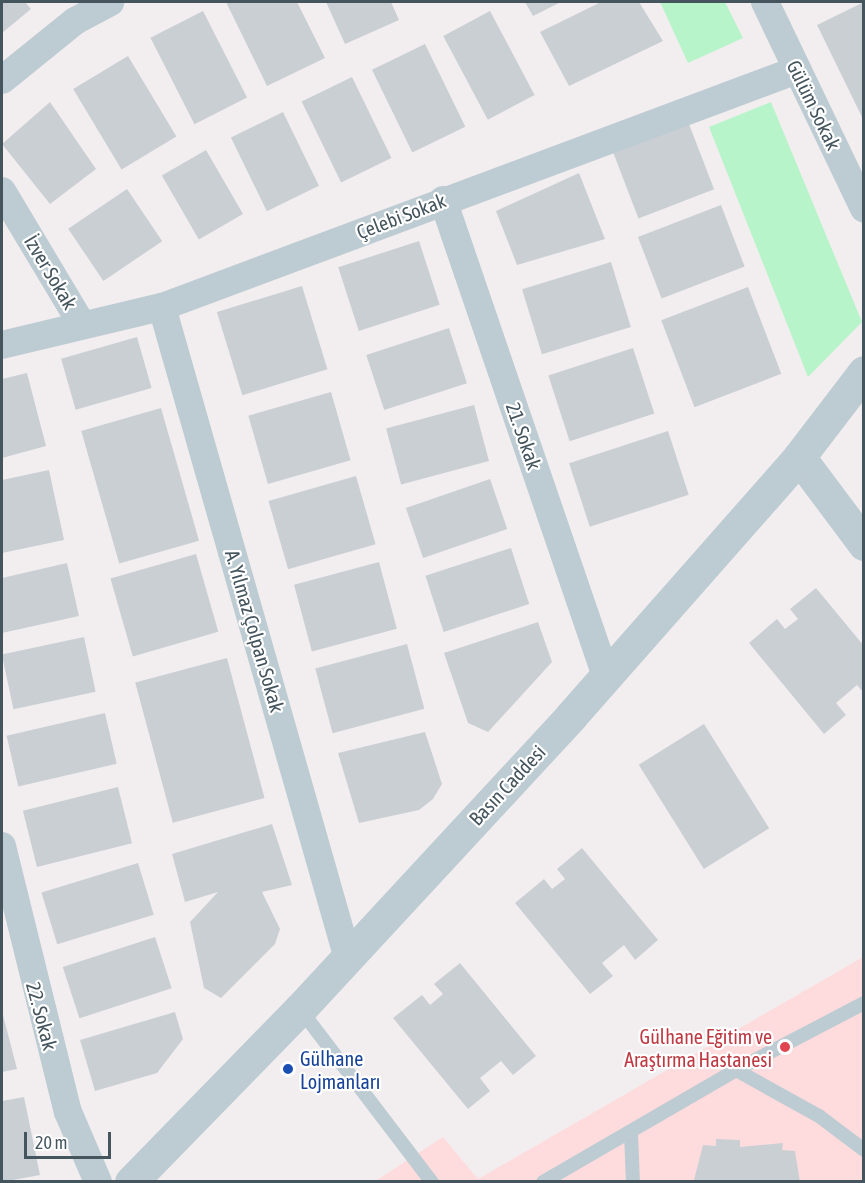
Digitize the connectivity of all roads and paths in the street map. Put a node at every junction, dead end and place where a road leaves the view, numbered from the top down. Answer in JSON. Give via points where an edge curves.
{"nodes":[{"id":1,"x":110,"y":2,"type":"edge"},
{"id":2,"x":765,"y":2,"type":"edge"},
{"id":3,"x":797,"y":70,"type":"junction"},
{"id":4,"x":2,"y":80,"type":"edge"},
{"id":5,"x":2,"y":191,"type":"edge"},
{"id":6,"x":443,"y":200,"type":"junction"},
{"id":7,"x":864,"y":209,"type":"edge"},
{"id":8,"x":162,"y":307,"type":"junction"},
{"id":9,"x":81,"y":322,"type":"junction"},
{"id":10,"x":2,"y":345,"type":"edge"},
{"id":11,"x":864,"y":372,"type":"edge"},
{"id":12,"x":799,"y":457,"type":"junction"},
{"id":13,"x":864,"y":544,"type":"edge"},
{"id":14,"x":605,"y":672,"type":"junction"},
{"id":15,"x":2,"y":846,"type":"edge"},
{"id":16,"x":12,"y":949,"type":"edge"},
{"id":17,"x":347,"y":955,"type":"junction"},
{"id":18,"x":864,"y":1003,"type":"edge"},
{"id":19,"x":300,"y":1009,"type":"junction"},
{"id":20,"x":736,"y":1070,"type":"junction"},
{"id":21,"x":631,"y":1133,"type":"junction"},
{"id":22,"x":864,"y":1150,"type":"edge"},
{"id":23,"x":98,"y":1182,"type":"edge"},
{"id":24,"x":131,"y":1182,"type":"edge"},
{"id":25,"x":432,"y":1182,"type":"edge"},
{"id":26,"x":543,"y":1182,"type":"edge"},
{"id":27,"x":633,"y":1182,"type":"edge"}],
"edges":[{"from":1,"to":4,"type":"street","via":[[75,21]]},
{"from":2,"to":3,"type":"street","name":"Gülüm Sokak"},
{"from":3,"to":6,"type":"street","name":"Çelebi Sokak"},
{"from":3,"to":7,"type":"street","name":"Gülüm Sokak"},
{"from":5,"to":9,"type":"street","name":"İzver Sokak"},
{"from":6,"to":8,"type":"street","name":"Çelebi Sokak"},
{"from":6,"to":14,"type":"street","name":"21. Sokak"},
{"from":8,"to":9,"type":"street","name":"Çelebi Sokak"},
{"from":8,"to":17,"type":"street","name":"A. Yılmaz Çolpan Sokak"},
{"from":9,"to":10,"type":"street","name":"Çelebi Sokak"},
{"from":11,"to":12,"type":"street","name":"Basın Caddesi"},
{"from":12,"to":13,"type":"street"},
{"from":12,"to":14,"type":"street","name":"Basın Caddesi"},
{"from":14,"to":17,"type":"street","name":"Basın Caddesi","via":[[571,716]]},
{"from":15,"to":16,"type":"street","name":"22. Sokak"},
{"from":16,"to":23,"type":"street","name":"22. Sokak","via":[[68,1112]]},
{"from":17,"to":19,"type":"street","name":"Basın Caddesi"},
{"from":18,"to":20,"type":"lane"},
{"from":19,"to":24,"type":"street","name":"Basın Caddesi"},
{"from":19,"to":25,"type":"lane"},
{"from":20,"to":21,"type":"lane"},
{"from":20,"to":22,"type":"lane","via":[[819,1116]]},
{"from":21,"to":26,"type":"lane"},
{"from":21,"to":27,"type":"lane"}]}
